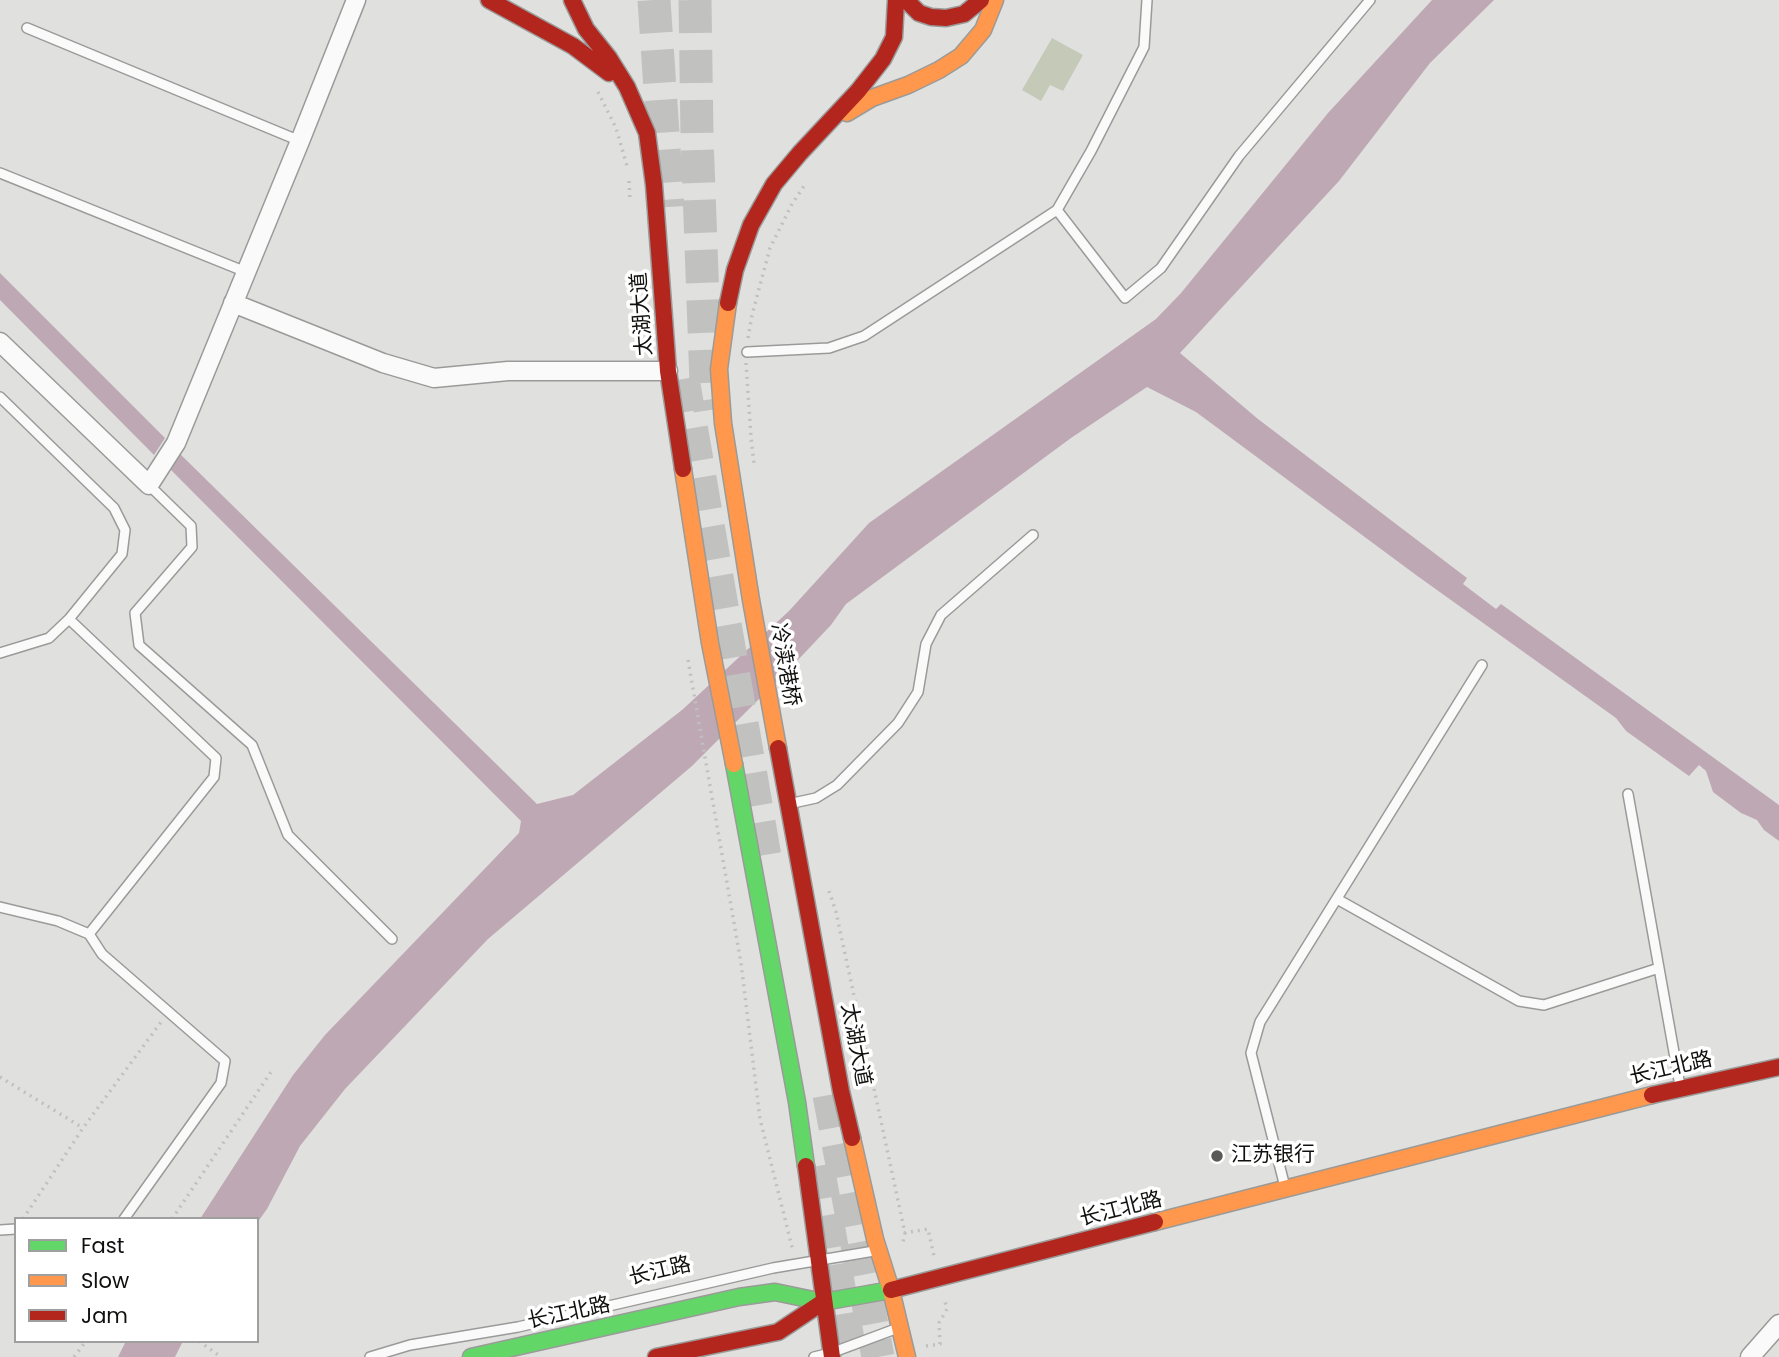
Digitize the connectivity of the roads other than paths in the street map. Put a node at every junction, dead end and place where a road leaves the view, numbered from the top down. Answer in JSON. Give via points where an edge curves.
{"nodes":[{"id":1,"x":356,"y":0,"type":"edge"},
{"id":2,"x":489,"y":0,"type":"edge"},
{"id":3,"x":572,"y":0,"type":"edge"},
{"id":4,"x":896,"y":0,"type":"edge"},
{"id":5,"x":906,"y":0,"type":"edge"},
{"id":6,"x":981,"y":0,"type":"edge"},
{"id":7,"x":995,"y":0,"type":"edge"},
{"id":8,"x":1147,"y":0,"type":"edge"},
{"id":9,"x":1370,"y":0,"type":"edge"},
{"id":10,"x":27,"y":27,"type":"dead end"},
{"id":11,"x":627,"y":88,"type":"junction"},
{"id":12,"x":829,"y":122,"type":"junction"},
{"id":13,"x":300,"y":141,"type":"junction"},
{"id":14,"x":0,"y":173,"type":"edge"},
{"id":15,"x":1057,"y":210,"type":"junction"},
{"id":16,"x":246,"y":272,"type":"junction"},
{"id":17,"x":233,"y":303,"type":"junction"},
{"id":18,"x":0,"y":342,"type":"edge"},
{"id":19,"x":747,"y":352,"type":"road end"},
{"id":20,"x":668,"y":371,"type":"junction"},
{"id":21,"x":0,"y":397,"type":"edge"},
{"id":22,"x":149,"y":485,"type":"junction"},
{"id":23,"x":1033,"y":535,"type":"dead end"},
{"id":24,"x":69,"y":619,"type":"junction"},
{"id":25,"x":0,"y":653,"type":"edge"},
{"id":26,"x":1482,"y":666,"type":"dead end"},
{"id":27,"x":776,"y":738,"type":"joint"},
{"id":28,"x":1628,"y":794,"type":"dead end"},
{"id":29,"x":788,"y":804,"type":"junction"},
{"id":30,"x":1337,"y":899,"type":"junction"},
{"id":31,"x":0,"y":907,"type":"edge"},
{"id":32,"x":89,"y":934,"type":"junction"},
{"id":33,"x":392,"y":939,"type":"dead end"},
{"id":34,"x":1659,"y":968,"type":"junction"},
{"id":35,"x":1779,"y":1067,"type":"edge"},
{"id":36,"x":1680,"y":1088,"type":"junction"},
{"id":37,"x":841,"y":1091,"type":"junction"},
{"id":38,"x":797,"y":1102,"type":"junction"},
{"id":39,"x":1286,"y":1189,"type":"junction"},
{"id":40,"x":125,"y":1217,"type":"edge"},
{"id":41,"x":879,"y":1250,"type":"junction"},
{"id":42,"x":818,"y":1260,"type":"junction"},
{"id":43,"x":891,"y":1290,"type":"junction"},
{"id":44,"x":823,"y":1302,"type":"junction"},
{"id":45,"x":1779,"y":1324,"type":"edge"},
{"id":46,"x":900,"y":1327,"type":"junction"},
{"id":47,"x":653,"y":1341,"type":"edge"},
{"id":48,"x":831,"y":1355,"type":"edge"},
{"id":49,"x":370,"y":1357,"type":"edge"},
{"id":50,"x":471,"y":1357,"type":"edge"},
{"id":51,"x":814,"y":1357,"type":"edge"},
{"id":52,"x":907,"y":1357,"type":"edge"},
{"id":53,"x":1750,"y":1357,"type":"edge"}],
"edges":[{"from":1,"to":13,"type":"street"},
{"from":2,"to":11,"type":"main road","via":[[573,46]]},
{"from":3,"to":11,"type":"main road","name":"太湖大道"},
{"from":4,"to":12,"type":"main road","via":[[894,37],[883,60]]},
{"from":5,"to":6,"type":"main road","via":[[919,13],[946,18],[964,14]]},
{"from":7,"to":12,"type":"main road","via":[[983,30],[961,56]]},
{"from":8,"to":15,"type":"lane","via":[[1144,47]]},
{"from":9,"to":15,"type":"lane","via":[[1239,156],[1161,268],[1125,298]]},
{"from":10,"to":13,"type":"lane"},
{"from":11,"to":20,"type":"main road","name":"太湖大道","via":[[647,133]]},
{"from":12,"to":27,"type":"main road","name":"冷渎港桥","via":[[774,184],[751,225],[724,315],[719,369],[723,423]]},
{"from":13,"to":16,"type":"street"},
{"from":14,"to":16,"type":"lane"},
{"from":15,"to":19,"type":"lane","via":[[864,336],[829,348]]},
{"from":16,"to":17,"type":"street"},
{"from":17,"to":20,"type":"street","via":[[383,363],[434,378],[508,370]]},
{"from":17,"to":22,"type":"street","via":[[176,443]]},
{"from":18,"to":22,"type":"street"},
{"from":20,"to":38,"type":"main road","name":"太湖大道","via":[[710,643]]},
{"from":21,"to":24,"type":"lane","via":[[114,508],[125,530],[122,554]]},
{"from":22,"to":33,"type":"lane","via":[[191,526],[192,547],[135,614],[139,645],[252,745],[288,835]]},
{"from":23,"to":29,"type":"lane","via":[[941,615],[926,644],[918,692],[898,723],[837,785],[816,798]]},
{"from":24,"to":25,"type":"lane","via":[[49,638]]},
{"from":24,"to":32,"type":"lane","via":[[216,758],[214,777]]},
{"from":26,"to":30,"type":"lane"},
{"from":27,"to":29,"type":"main road","name":"太湖大道"},
{"from":28,"to":34,"type":"lane"},
{"from":29,"to":37,"type":"main road","name":"太湖大道"},
{"from":30,"to":34,"type":"lane","via":[[1519,1002],[1544,1005]]},
{"from":30,"to":39,"type":"lane","via":[[1260,1022],[1251,1053]]},
{"from":31,"to":32,"type":"lane"},
{"from":32,"to":40,"type":"lane","via":[[102,954],[225,1060],[221,1083]]},
{"from":34,"to":36,"type":"lane"},
{"from":35,"to":36,"type":"main road","name":"长江北路"},
{"from":36,"to":39,"type":"main road","name":"长江北路"},
{"from":37,"to":38,"type":"main road","via":[[820,1107]]},
{"from":37,"to":41,"type":"main road","name":"太湖大道"},
{"from":38,"to":42,"type":"main road"},
{"from":39,"to":43,"type":"main road","name":"长江北路"},
{"from":41,"to":42,"type":"lane","name":"长江路"},
{"from":41,"to":43,"type":"main road","name":"太湖大道"},
{"from":42,"to":44,"type":"main road"},
{"from":42,"to":49,"type":"lane","name":"长江路"},
{"from":43,"to":44,"type":"main road","name":"长江北路"},
{"from":43,"to":46,"type":"main road","name":"太湖大道"},
{"from":44,"to":47,"type":"main road","via":[[778,1332]]},
{"from":44,"to":47,"type":"main road","name":"长江北路","via":[[775,1292],[739,1297]]},
{"from":44,"to":48,"type":"main road"},
{"from":45,"to":53,"type":"street"},
{"from":46,"to":48,"type":"lane"},
{"from":46,"to":52,"type":"main road","name":"太湖大道"},
{"from":47,"to":50,"type":"main road","name":"长江北路"},
{"from":48,"to":51,"type":"lane"}]}
